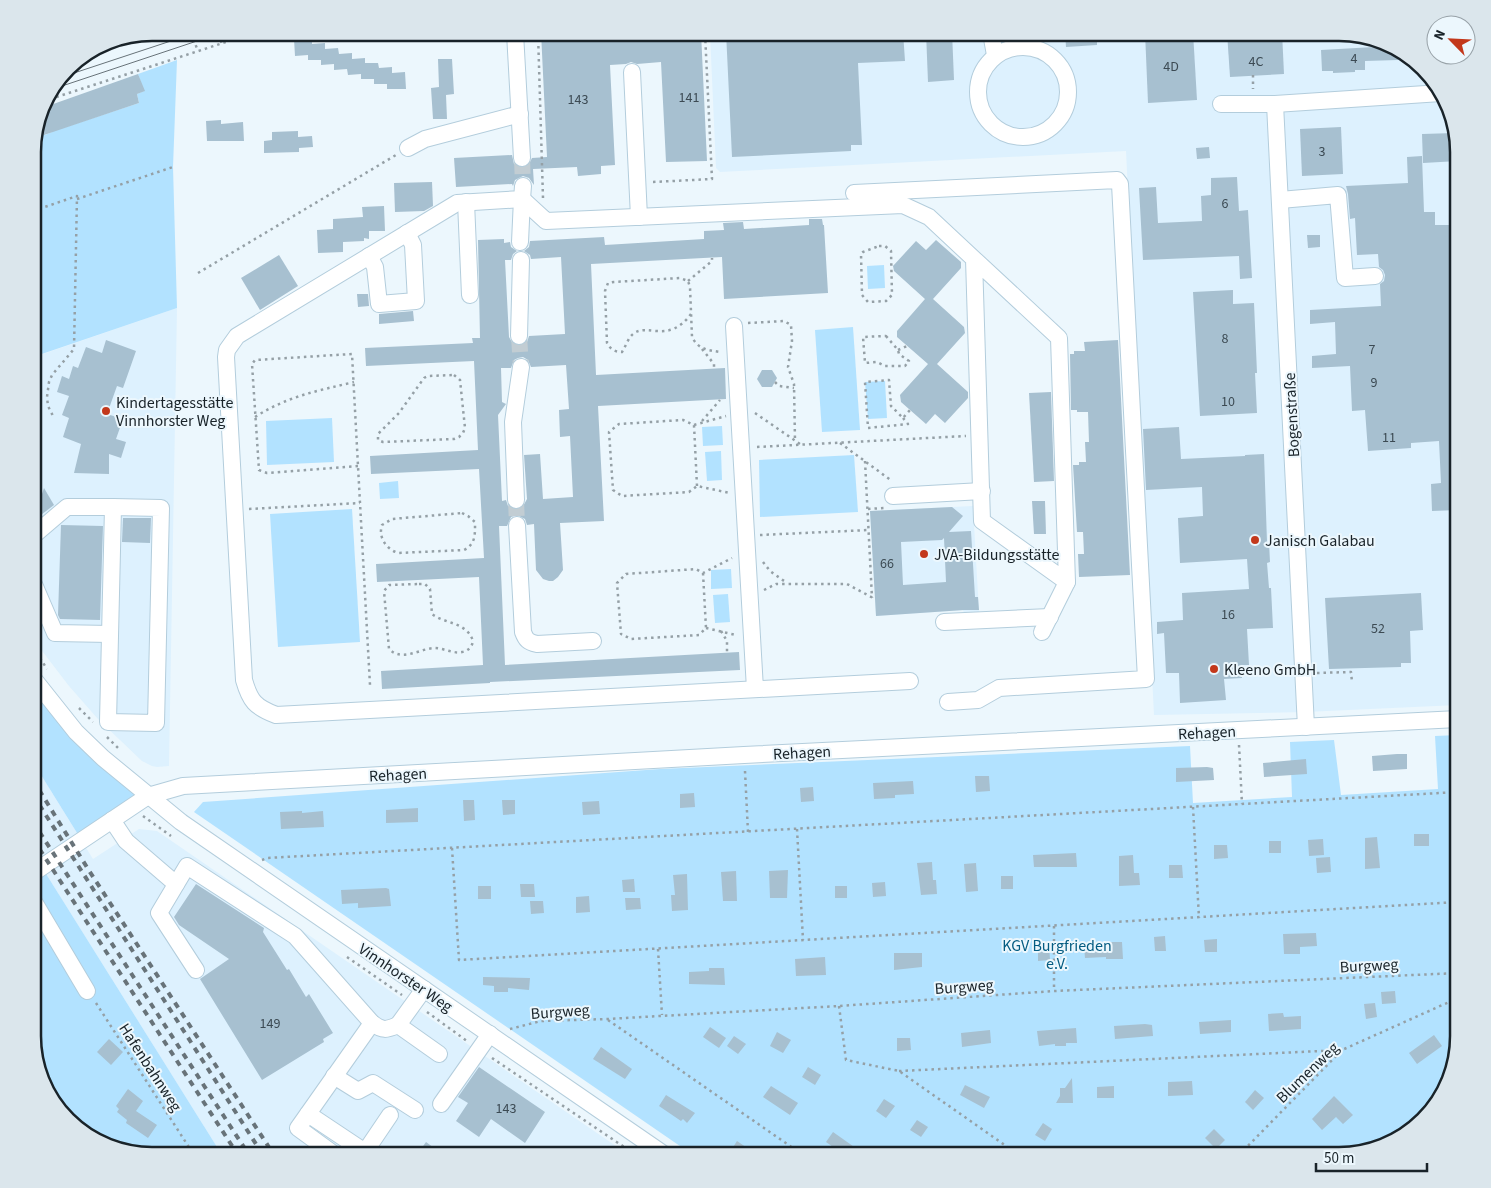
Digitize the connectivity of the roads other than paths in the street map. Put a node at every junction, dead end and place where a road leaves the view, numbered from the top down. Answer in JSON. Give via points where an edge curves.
{"nodes":[{"id":1,"x":515,"y":41,"type":"edge"},
{"id":2,"x":992,"y":41,"type":"edge"},
{"id":3,"x":995,"y":56,"type":"junction"},
{"id":4,"x":632,"y":72,"type":"dead end"},
{"id":5,"x":1433,"y":94,"type":"edge"},
{"id":6,"x":1221,"y":104,"type":"dead end"},
{"id":7,"x":1275,"y":104,"type":"junction"},
{"id":8,"x":520,"y":114,"type":"junction"},
{"id":9,"x":408,"y":148,"type":"road end"},
{"id":10,"x":522,"y":158,"type":"tunnel mouth"},
{"id":11,"x":522,"y":192,"type":"junction"},
{"id":12,"x":854,"y":193,"type":"dead end"},
{"id":13,"x":1280,"y":200,"type":"junction"},
{"id":14,"x":466,"y":202,"type":"junction"},
{"id":15,"x":639,"y":217,"type":"junction"},
{"id":16,"x":407,"y":233,"type":"junction"},
{"id":17,"x":520,"y":242,"type":"dead end"},
{"id":18,"x":369,"y":256,"type":"junction"},
{"id":19,"x":974,"y":259,"type":"junction"},
{"id":20,"x":520,"y":260,"type":"dead end"},
{"id":21,"x":1375,"y":276,"type":"dead end"},
{"id":22,"x":470,"y":295,"type":"dead end"},
{"id":23,"x":734,"y":326,"type":"road end"},
{"id":24,"x":520,"y":336,"type":"tunnel mouth"},
{"id":25,"x":521,"y":367,"type":"tunnel mouth"},
{"id":26,"x":982,"y":491,"type":"junction"},
{"id":27,"x":893,"y":496,"type":"dead end"},
{"id":28,"x":516,"y":500,"type":"tunnel mouth"},
{"id":29,"x":113,"y":507,"type":"junction"},
{"id":30,"x":517,"y":525,"type":"tunnel mouth"},
{"id":31,"x":41,"y":529,"type":"edge"},
{"id":32,"x":1068,"y":582,"type":"junction"},
{"id":33,"x":41,"y":600,"type":"edge"},
{"id":34,"x":1050,"y":617,"type":"junction"},
{"id":35,"x":944,"y":622,"type":"dead end"},
{"id":36,"x":1042,"y":632,"type":"dead end"},
{"id":37,"x":110,"y":634,"type":"junction"},
{"id":38,"x":593,"y":641,"type":"dead end"},
{"id":39,"x":910,"y":681,"type":"dead end"},
{"id":40,"x":41,"y":688,"type":"edge"},
{"id":41,"x":755,"y":689,"type":"junction"},
{"id":42,"x":948,"y":702,"type":"dead end"},
{"id":43,"x":1450,"y":719,"type":"edge"},
{"id":44,"x":1306,"y":727,"type":"junction"},
{"id":45,"x":148,"y":796,"type":"junction"},
{"id":46,"x":112,"y":820,"type":"junction"},
{"id":47,"x":41,"y":868,"type":"edge"},
{"id":48,"x":176,"y":884,"type":"junction"},
{"id":49,"x":41,"y":913,"type":"edge"},
{"id":50,"x":196,"y":970,"type":"dead end"},
{"id":51,"x":424,"y":989,"type":"junction"},
{"id":52,"x":87,"y":991,"type":"road end"},
{"id":53,"x":372,"y":1023,"type":"junction"},
{"id":54,"x":398,"y":1025,"type":"junction"},
{"id":55,"x":497,"y":1033,"type":"junction"},
{"id":56,"x":439,"y":1054,"type":"dead end"},
{"id":57,"x":334,"y":1076,"type":"junction"},
{"id":58,"x":441,"y":1104,"type":"dead end"},
{"id":59,"x":415,"y":1110,"type":"dead end"},
{"id":60,"x":308,"y":1114,"type":"junction"},
{"id":61,"x":390,"y":1115,"type":"dead end"},
{"id":62,"x":323,"y":1147,"type":"edge"},
{"id":63,"x":358,"y":1147,"type":"edge"},
{"id":64,"x":368,"y":1147,"type":"edge"},
{"id":65,"x":653,"y":1147,"type":"edge"}],
"edges":[{"from":1,"to":8,"type":"street"},
{"from":2,"to":3,"type":"street"},
{"from":3,"to":3,"type":"street","via":[[979,80],[978,96],[982,112],[991,124],[1004,134],[1020,138],[1050,129],[1067,106],[1069,92],[1060,65],[1050,54],[1022,46]]},
{"from":4,"to":15,"type":"street"},
{"from":5,"to":7,"type":"street"},
{"from":6,"to":7,"type":"street"},
{"from":7,"to":13,"type":"street","name":"Bogenstraße"},
{"from":8,"to":9,"type":"street","via":[[425,139]]},
{"from":8,"to":10,"type":"street"},
{"from":11,"to":14,"type":"street"},
{"from":11,"to":15,"type":"street","via":[[546,222]]},
{"from":11,"to":17,"type":"street"},
{"from":12,"to":42,"type":"street","via":[[1117,180],[1120,184],[1146,679],[999,688],[978,700]]},
{"from":13,"to":21,"type":"street","via":[[1338,195],[1345,278]]},
{"from":13,"to":44,"type":"street","name":"Bogenstraße"},
{"from":14,"to":16,"type":"street","via":[[457,203]]},
{"from":14,"to":22,"type":"street"},
{"from":15,"to":19,"type":"street","via":[[903,205],[929,217]]},
{"from":16,"to":18,"type":"street"},
{"from":16,"to":18,"type":"street","via":[[413,245],[416,300],[379,304],[374,266]]},
{"from":18,"to":41,"type":"street","via":[[236,336],[226,357],[244,680],[249,698],[261,710],[276,715]]},
{"from":19,"to":26,"type":"street"},
{"from":19,"to":32,"type":"street","via":[[1059,338]]},
{"from":20,"to":24,"type":"street"},
{"from":23,"to":41,"type":"street"},
{"from":25,"to":28,"type":"street","via":[[513,422]]},
{"from":26,"to":27,"type":"street"},
{"from":26,"to":32,"type":"street","via":[[982,521]]},
{"from":29,"to":31,"type":"street","via":[[67,507]]},
{"from":29,"to":37,"type":"street"},
{"from":29,"to":37,"type":"street","via":[[161,508],[156,723],[108,722]]},
{"from":30,"to":38,"type":"street","via":[[525,639],[537,644]]},
{"from":32,"to":34,"type":"street"},
{"from":33,"to":37,"type":"street","via":[[55,632]]},
{"from":34,"to":35,"type":"street"},
{"from":34,"to":36,"type":"street"},
{"from":39,"to":41,"type":"street"},
{"from":40,"to":45,"type":"street","name":"Vinnhorster Weg","via":[[76,732]]},
{"from":43,"to":44,"type":"street","name":"Rehagen"},
{"from":44,"to":45,"type":"street","name":"Rehagen","via":[[183,786]]},
{"from":45,"to":46,"type":"street"},
{"from":45,"to":51,"type":"street","name":"Vinnhorster Weg"},
{"from":46,"to":47,"type":"street"},
{"from":46,"to":48,"type":"street","via":[[126,840]]},
{"from":48,"to":50,"type":"street","via":[[159,913]]},
{"from":48,"to":53,"type":"street","via":[[187,866],[296,936]]},
{"from":49,"to":52,"type":"street"},
{"from":51,"to":54,"type":"street"},
{"from":51,"to":55,"type":"street","name":"Vinnhorster Weg"},
{"from":53,"to":54,"type":"street","via":[[387,1030]]},
{"from":53,"to":57,"type":"street"},
{"from":54,"to":56,"type":"street"},
{"from":55,"to":58,"type":"street","via":[[479,1049]]},
{"from":55,"to":65,"type":"street","name":"Vinnhorster Weg"},
{"from":57,"to":59,"type":"street","via":[[358,1091],[373,1084]]},
{"from":57,"to":60,"type":"street"},
{"from":60,"to":62,"type":"street","via":[[298,1128]]},
{"from":60,"to":63,"type":"street"},
{"from":61,"to":64,"type":"street"}]}
